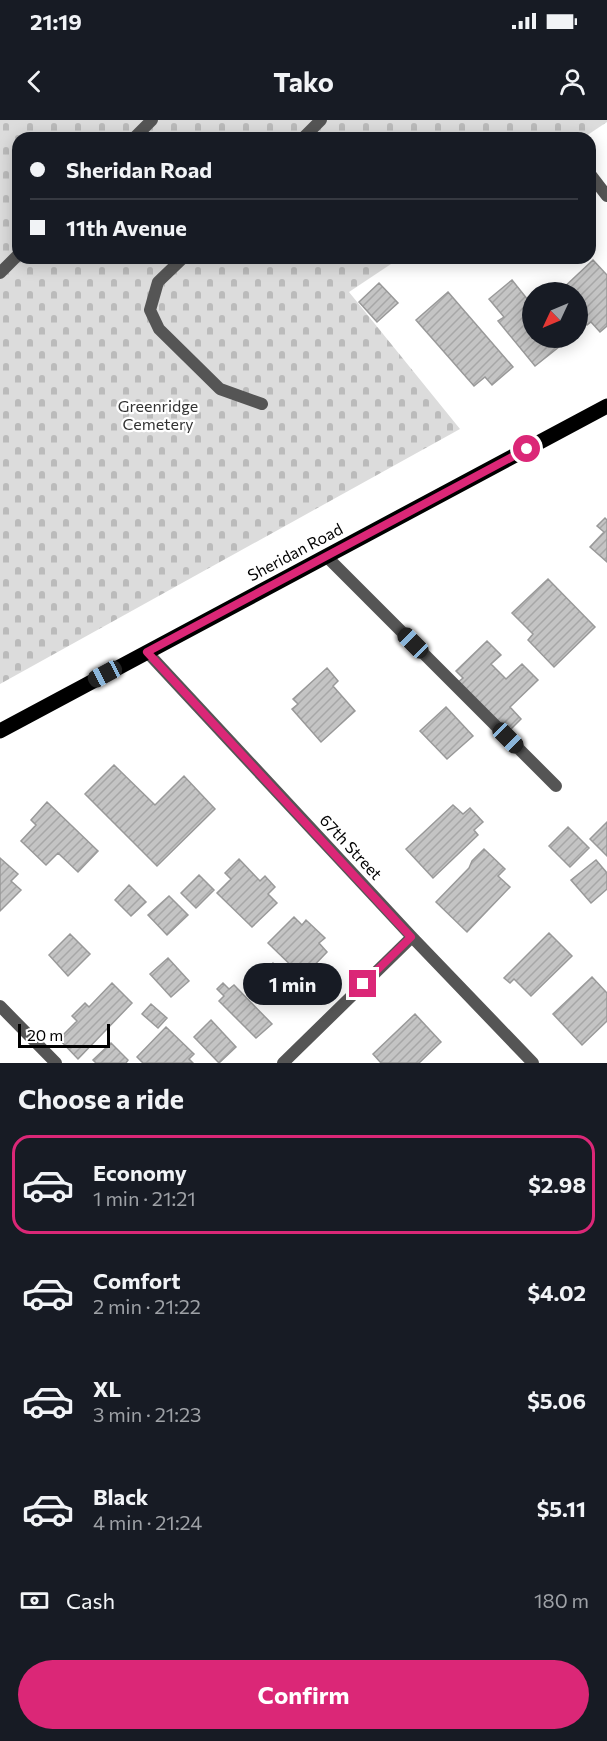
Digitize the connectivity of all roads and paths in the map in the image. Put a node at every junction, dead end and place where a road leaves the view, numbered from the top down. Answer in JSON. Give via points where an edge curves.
{"nodes":[{"id":1,"x":152,"y":120,"type":"edge"},
{"id":2,"x":321,"y":120,"type":"edge"},
{"id":3,"x":140,"y":132,"type":"edge"},
{"id":4,"x":309,"y":132,"type":"edge"},
{"id":5,"x":596,"y":182,"type":"edge"},
{"id":6,"x":607,"y":196,"type":"edge"},
{"id":7,"x":12,"y":261,"type":"edge"},
{"id":8,"x":177,"y":264,"type":"edge"},
{"id":9,"x":0,"y":273,"type":"edge"},
{"id":10,"x":262,"y":404,"type":"dead end"},
{"id":11,"x":607,"y":406,"type":"edge"},
{"id":12,"x":326,"y":556,"type":"junction"},
{"id":13,"x":147,"y":652,"type":"junction"},
{"id":14,"x":0,"y":731,"type":"edge"},
{"id":15,"x":556,"y":786,"type":"dead end"},
{"id":16,"x":411,"y":937,"type":"junction"},
{"id":17,"x":0,"y":1006,"type":"edge"},
{"id":18,"x":56,"y":1063,"type":"edge"},
{"id":19,"x":283,"y":1063,"type":"edge"},
{"id":20,"x":533,"y":1063,"type":"edge"}],
"edges":[{"from":1,"to":3,"type":"street"},
{"from":2,"to":4,"type":"street"},
{"from":5,"to":6,"type":"street"},
{"from":7,"to":9,"type":"street"},
{"from":8,"to":10,"type":"street","via":[[158,282],[150,310],[159,329],[220,389]]},
{"from":11,"to":12,"type":"main road","name":"Sheridan Road"},
{"from":12,"to":13,"type":"main road","name":"Sheridan Road"},
{"from":12,"to":15,"type":"street"},
{"from":13,"to":14,"type":"main road","name":"Sheridan Road"},
{"from":13,"to":16,"type":"street","name":"67th Street"},
{"from":16,"to":19,"type":"street"},
{"from":16,"to":20,"type":"street","name":"67th Street"},
{"from":17,"to":18,"type":"street"}]}
